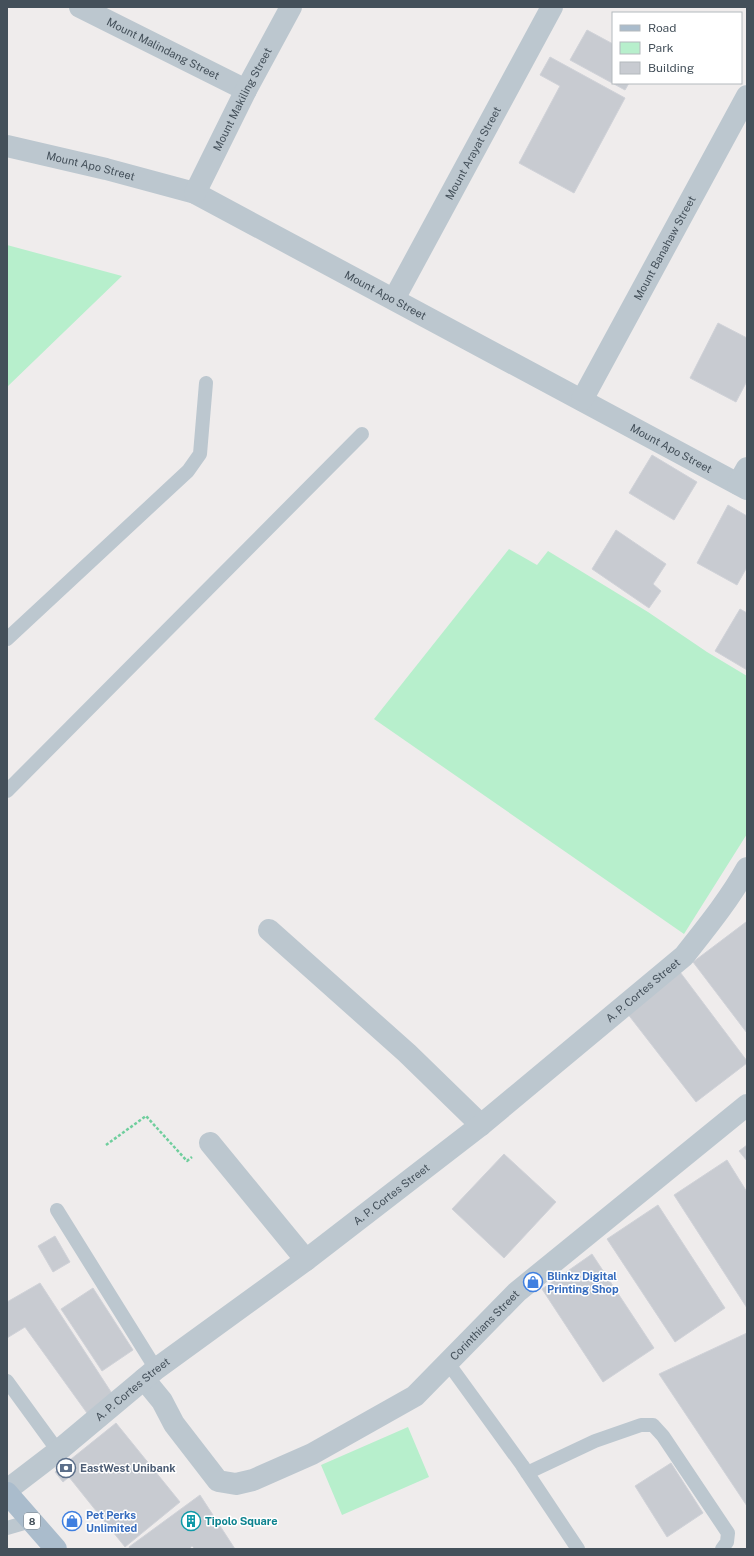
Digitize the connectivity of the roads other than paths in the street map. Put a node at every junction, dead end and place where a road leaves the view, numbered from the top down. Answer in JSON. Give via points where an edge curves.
{"nodes":[{"id":1,"x":80,"y":7,"type":"edge"},
{"id":2,"x":291,"y":7,"type":"edge"},
{"id":3,"x":552,"y":7,"type":"edge"},
{"id":4,"x":246,"y":90,"type":"junction"},
{"id":5,"x":747,"y":96,"type":"edge"},
{"id":6,"x":7,"y":146,"type":"edge"},
{"id":7,"x":195,"y":194,"type":"junction"},
{"id":8,"x":394,"y":299,"type":"junction"},
{"id":9,"x":206,"y":383,"type":"dead end"},
{"id":10,"x":582,"y":400,"type":"junction"},
{"id":11,"x":362,"y":434,"type":"dead end"},
{"id":12,"x":744,"y":480,"type":"edge"},
{"id":13,"x":7,"y":639,"type":"edge"},
{"id":14,"x":7,"y":791,"type":"edge"},
{"id":15,"x":745,"y":880,"type":"edge"},
{"id":16,"x":269,"y":930,"type":"dead end"},
{"id":17,"x":747,"y":1105,"type":"edge"},
{"id":18,"x":481,"y":1125,"type":"junction"},
{"id":19,"x":210,"y":1143,"type":"road end"},
{"id":20,"x":57,"y":1210,"type":"dead end"},
{"id":21,"x":306,"y":1260,"type":"junction"},
{"id":22,"x":448,"y":1363,"type":"junction"},
{"id":23,"x":150,"y":1374,"type":"junction"},
{"id":24,"x":7,"y":1380,"type":"edge"},
{"id":25,"x":58,"y":1451,"type":"junction"},
{"id":26,"x":527,"y":1473,"type":"junction"},
{"id":27,"x":7,"y":1492,"type":"edge"},
{"id":28,"x":31,"y":1521,"type":"junction"},
{"id":29,"x":7,"y":1528,"type":"edge"},
{"id":30,"x":56,"y":1549,"type":"edge"},
{"id":31,"x":578,"y":1549,"type":"edge"},
{"id":32,"x":722,"y":1549,"type":"edge"}],
"edges":[{"from":1,"to":4,"type":"street","name":"Mount Malindang Street"},
{"from":2,"to":4,"type":"street","name":"Mount Makiling Street"},
{"from":3,"to":8,"type":"street","name":"Mount Arayat Street"},
{"from":4,"to":7,"type":"street","name":"Mount Makiling Street"},
{"from":5,"to":10,"type":"street","name":"Mount Banahaw Street"},
{"from":6,"to":7,"type":"street","name":"Mount Apo Street","via":[[106,169]]},
{"from":7,"to":8,"type":"street","name":"Mount Apo Street"},
{"from":8,"to":10,"type":"street","name":"Mount Apo Street"},
{"from":9,"to":13,"type":"lane","via":[[200,454],[188,471]]},
{"from":10,"to":12,"type":"street","name":"Mount Apo Street"},
{"from":11,"to":14,"type":"lane"},
{"from":15,"to":18,"type":"street","name":"A. P. Cortes Street","via":[[684,956]]},
{"from":16,"to":18,"type":"street","via":[[407,1053]]},
{"from":17,"to":22,"type":"street","name":"Corinthians Street","via":[[517,1292]]},
{"from":18,"to":21,"type":"street","name":"A. P. Cortes Street"},
{"from":19,"to":21,"type":"street"},
{"from":20,"to":23,"type":"lane"},
{"from":21,"to":23,"type":"street","name":"A. P. Cortes Street"},
{"from":22,"to":23,"type":"street","name":"Corinthians Street","via":[[415,1396],[312,1454],[253,1480],[236,1484],[218,1481],[174,1424]]},
{"from":22,"to":26,"type":"lane"},
{"from":23,"to":25,"type":"street","name":"A. P. Cortes Street"},
{"from":24,"to":25,"type":"lane"},
{"from":25,"to":27,"type":"street","name":"A. P. Cortes Street"},
{"from":26,"to":31,"type":"lane"},
{"from":26,"to":32,"type":"lane","via":[[595,1441],[641,1425],[652,1425],[663,1436],[728,1533],[727,1542]]},
{"from":27,"to":28,"type":"main road","number":"8"},
{"from":28,"to":29,"type":"lane"},
{"from":28,"to":30,"type":"main road","number":"8"}]}
